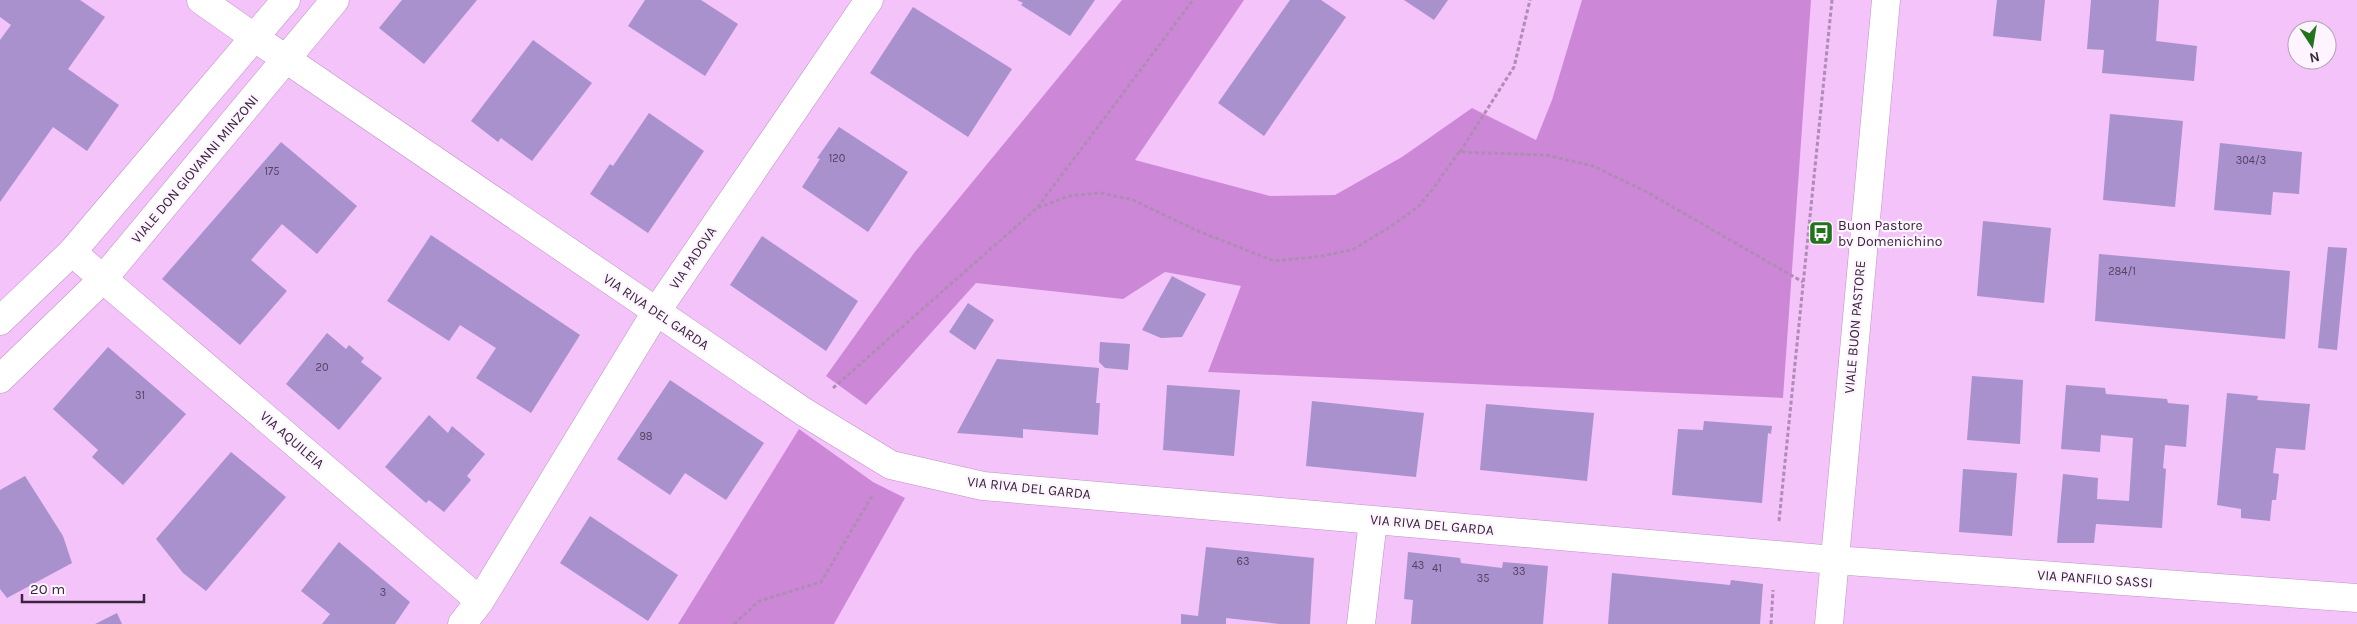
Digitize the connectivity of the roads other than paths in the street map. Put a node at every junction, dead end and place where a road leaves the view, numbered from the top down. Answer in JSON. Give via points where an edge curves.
{"nodes":[{"id":1,"x":202,"y":0,"type":"edge"},
{"id":2,"x":286,"y":0,"type":"edge"},
{"id":3,"x":335,"y":0,"type":"edge"},
{"id":4,"x":869,"y":0,"type":"edge"},
{"id":5,"x":1886,"y":0,"type":"edge"},
{"id":6,"x":255,"y":38,"type":"junction"},
{"id":7,"x":286,"y":59,"type":"junction"},
{"id":8,"x":72,"y":252,"type":"junction"},
{"id":9,"x":103,"y":279,"type":"junction"},
{"id":10,"x":656,"y":312,"type":"junction"},
{"id":11,"x":0,"y":321,"type":"edge"},
{"id":12,"x":0,"y":379,"type":"edge"},
{"id":13,"x":1373,"y":520,"type":"junction"},
{"id":14,"x":1834,"y":560,"type":"junction"},
{"id":15,"x":2357,"y":598,"type":"edge"},
{"id":16,"x":480,"y":601,"type":"junction"},
{"id":17,"x":462,"y":624,"type":"edge"},
{"id":18,"x":1362,"y":624,"type":"edge"},
{"id":19,"x":1829,"y":624,"type":"edge"}],
"edges":[{"from":1,"to":6,"type":"street"},
{"from":2,"to":6,"type":"street"},
{"from":3,"to":7,"type":"street","name":"VIALE DON GIOVANNI MINZONI"},
{"from":4,"to":10,"type":"street","name":"VIA PADOVA"},
{"from":5,"to":14,"type":"street","name":"VIALE BUON PASTORE"},
{"from":6,"to":7,"type":"street"},
{"from":6,"to":8,"type":"street"},
{"from":7,"to":9,"type":"street","name":"VIALE DON GIOVANNI MINZONI"},
{"from":7,"to":10,"type":"street","name":"VIA RIVA DEL GARDA"},
{"from":8,"to":9,"type":"street"},
{"from":8,"to":11,"type":"street"},
{"from":9,"to":12,"type":"street","name":"VIALE DON GIOVANNI MINZONI"},
{"from":9,"to":16,"type":"street","name":"VIA AQUILEIA"},
{"from":10,"to":13,"type":"street","name":"VIA RIVA DEL GARDA","via":[[804,412],[892,464],[983,486]]},
{"from":10,"to":16,"type":"street","name":"VIA PADOVA"},
{"from":13,"to":14,"type":"street","name":"VIA RIVA DEL GARDA"},
{"from":13,"to":18,"type":"street"},
{"from":14,"to":15,"type":"street","name":"VIA PANFILO SASSI"},
{"from":14,"to":19,"type":"street","name":"VIALE BUON PASTORE"},
{"from":16,"to":17,"type":"street","name":"VIA PADOVA"}]}
